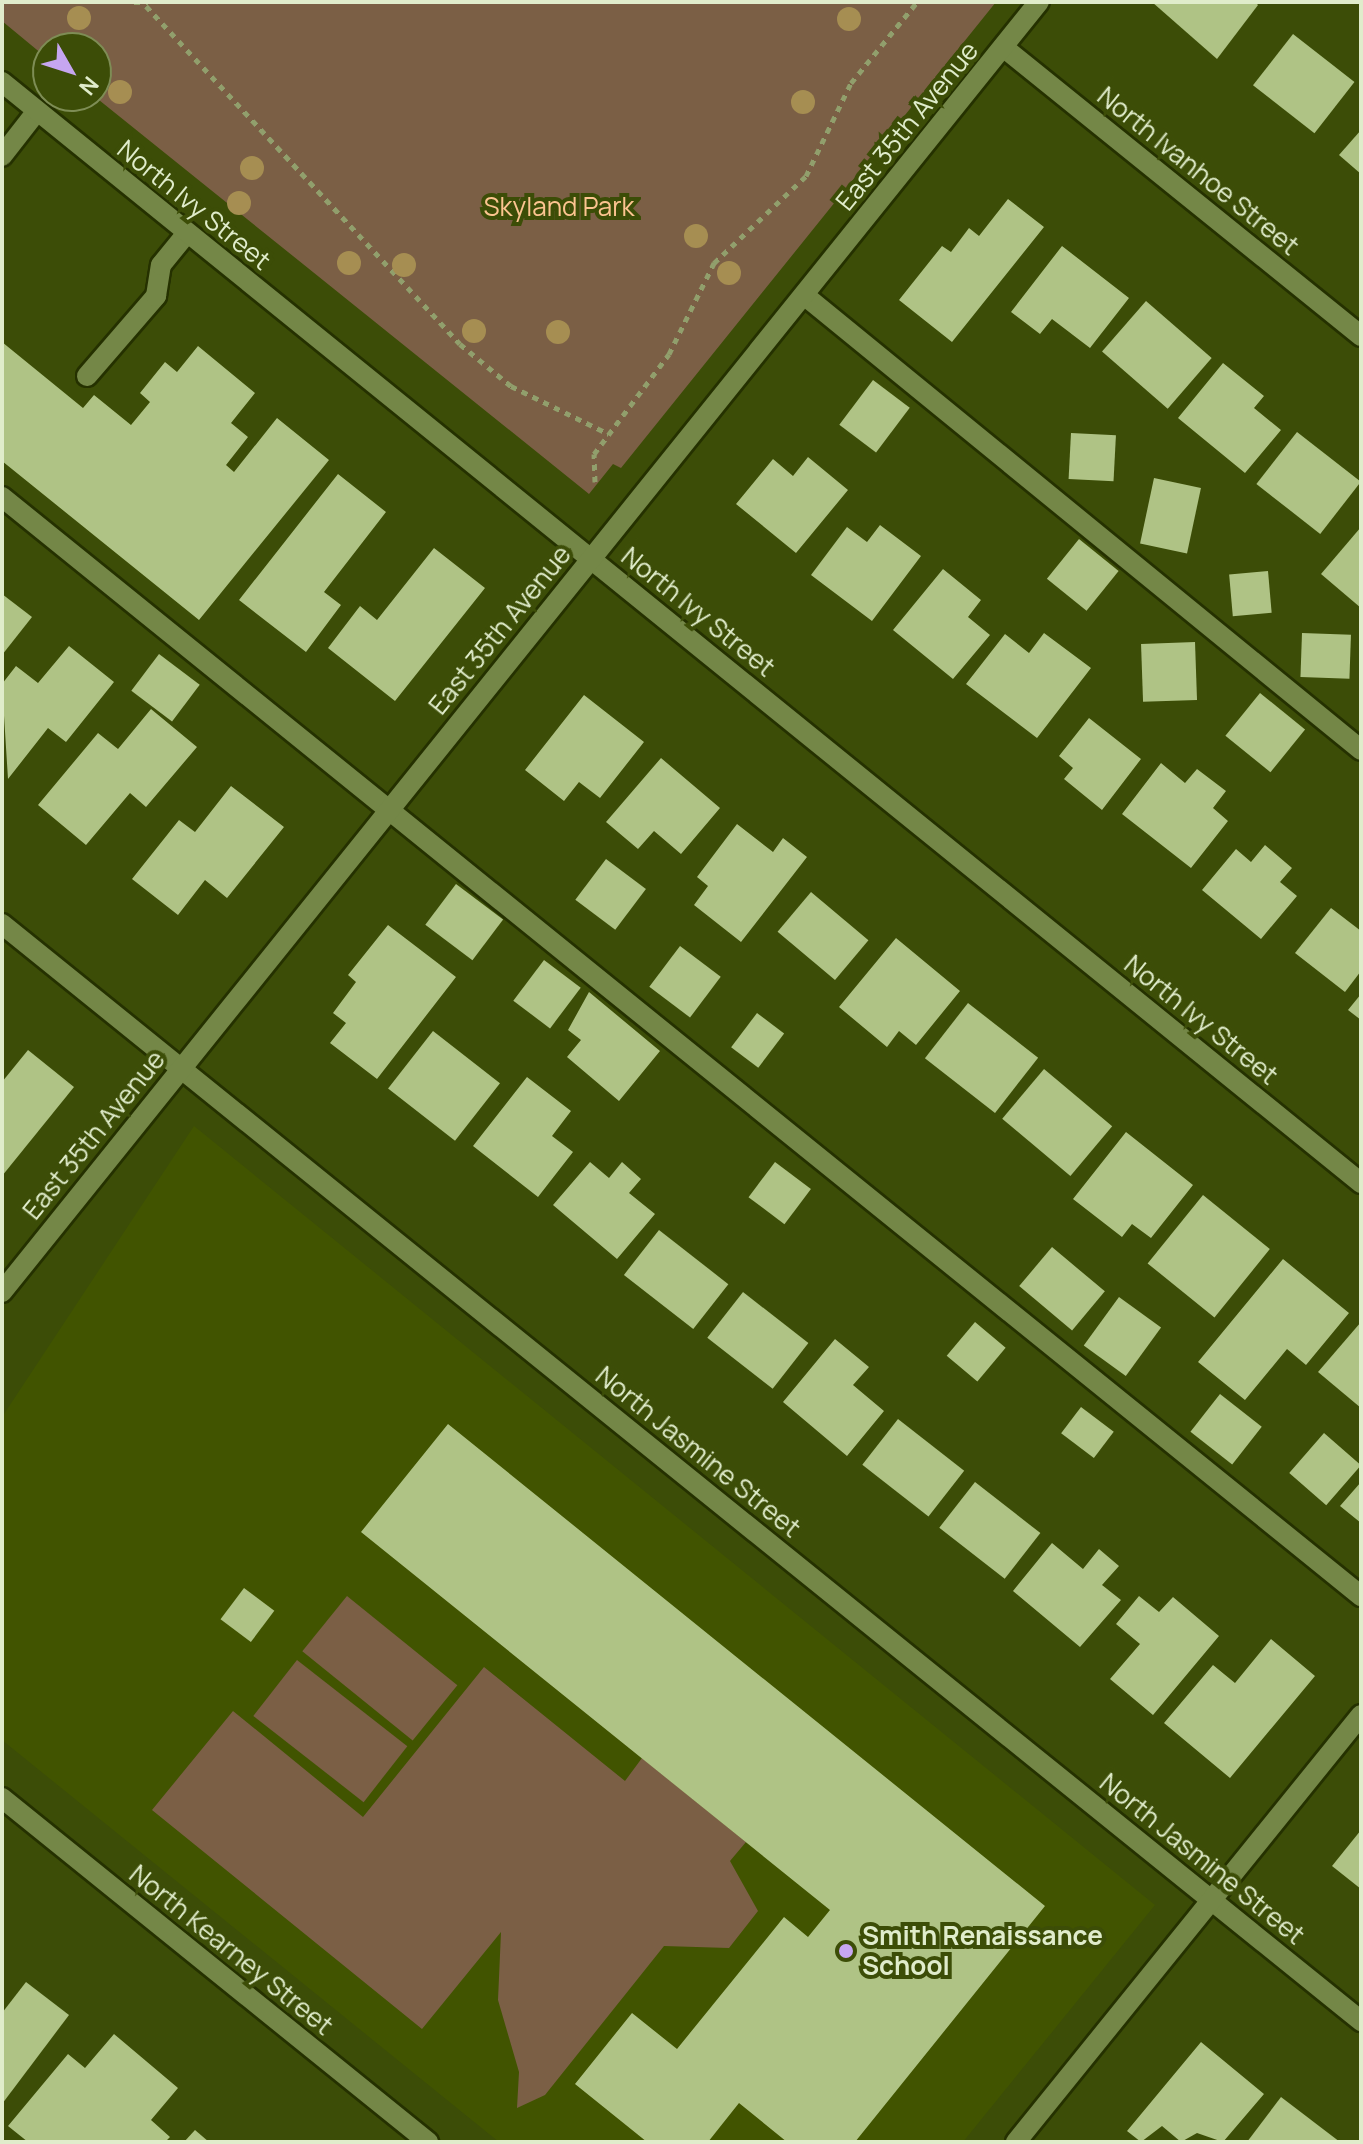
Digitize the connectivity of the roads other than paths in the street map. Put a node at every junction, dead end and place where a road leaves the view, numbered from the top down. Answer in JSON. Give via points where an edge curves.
{"nodes":[{"id":1,"x":1039,"y":2,"type":"edge"},
{"id":2,"x":1003,"y":47,"type":"junction"},
{"id":3,"x":2,"y":82,"type":"edge"},
{"id":4,"x":32,"y":107,"type":"edge"},
{"id":5,"x":36,"y":112,"type":"edge"},
{"id":6,"x":38,"y":112,"type":"edge"},
{"id":7,"x":2,"y":156,"type":"edge"},
{"id":8,"x":187,"y":233,"type":"junction"},
{"id":9,"x":804,"y":295,"type":"junction"},
{"id":10,"x":1361,"y":336,"type":"edge"},
{"id":11,"x":87,"y":376,"type":"dead end"},
{"id":12,"x":2,"y":497,"type":"edge"},
{"id":13,"x":591,"y":559,"type":"junction"},
{"id":14,"x":1361,"y":750,"type":"edge"},
{"id":15,"x":390,"y":810,"type":"junction"},
{"id":16,"x":2,"y":924,"type":"edge"},
{"id":17,"x":181,"y":1068,"type":"junction"},
{"id":18,"x":1361,"y":1183,"type":"edge"},
{"id":19,"x":2,"y":1292,"type":"edge"},
{"id":20,"x":1361,"y":1596,"type":"edge"},
{"id":21,"x":1361,"y":1715,"type":"edge"},
{"id":22,"x":2,"y":1798,"type":"edge"},
{"id":23,"x":1212,"y":1900,"type":"junction"},
{"id":24,"x":1361,"y":2021,"type":"edge"},
{"id":25,"x":428,"y":2142,"type":"edge"},
{"id":26,"x":1016,"y":2142,"type":"edge"}],
"edges":[{"from":1,"to":2,"type":"street","name":"East 35th Avenue"},
{"from":2,"to":9,"type":"street","name":"East 35th Avenue"},
{"from":2,"to":10,"type":"street","name":"North Ivanhoe Street"},
{"from":3,"to":4,"type":"street","name":"North Ivy Street"},
{"from":5,"to":7,"type":"street"},
{"from":6,"to":8,"type":"street","name":"North Ivy Street"},
{"from":8,"to":11,"type":"street","via":[[161,265],[156,296]]},
{"from":8,"to":13,"type":"street","name":"North Ivy Street"},
{"from":9,"to":13,"type":"street","name":"East 35th Avenue"},
{"from":9,"to":14,"type":"street"},
{"from":12,"to":15,"type":"street"},
{"from":13,"to":15,"type":"street","name":"East 35th Avenue"},
{"from":13,"to":18,"type":"street","name":"North Ivy Street"},
{"from":15,"to":17,"type":"street","name":"East 35th Avenue"},
{"from":15,"to":20,"type":"street"},
{"from":16,"to":17,"type":"street","name":"North Jasmine Street"},
{"from":17,"to":19,"type":"street","name":"East 35th Avenue"},
{"from":17,"to":23,"type":"street","name":"North Jasmine Street"},
{"from":21,"to":23,"type":"street"},
{"from":22,"to":25,"type":"street","name":"North Kearney Street"},
{"from":23,"to":24,"type":"street","name":"North Jasmine Street"},
{"from":23,"to":26,"type":"street"}]}
